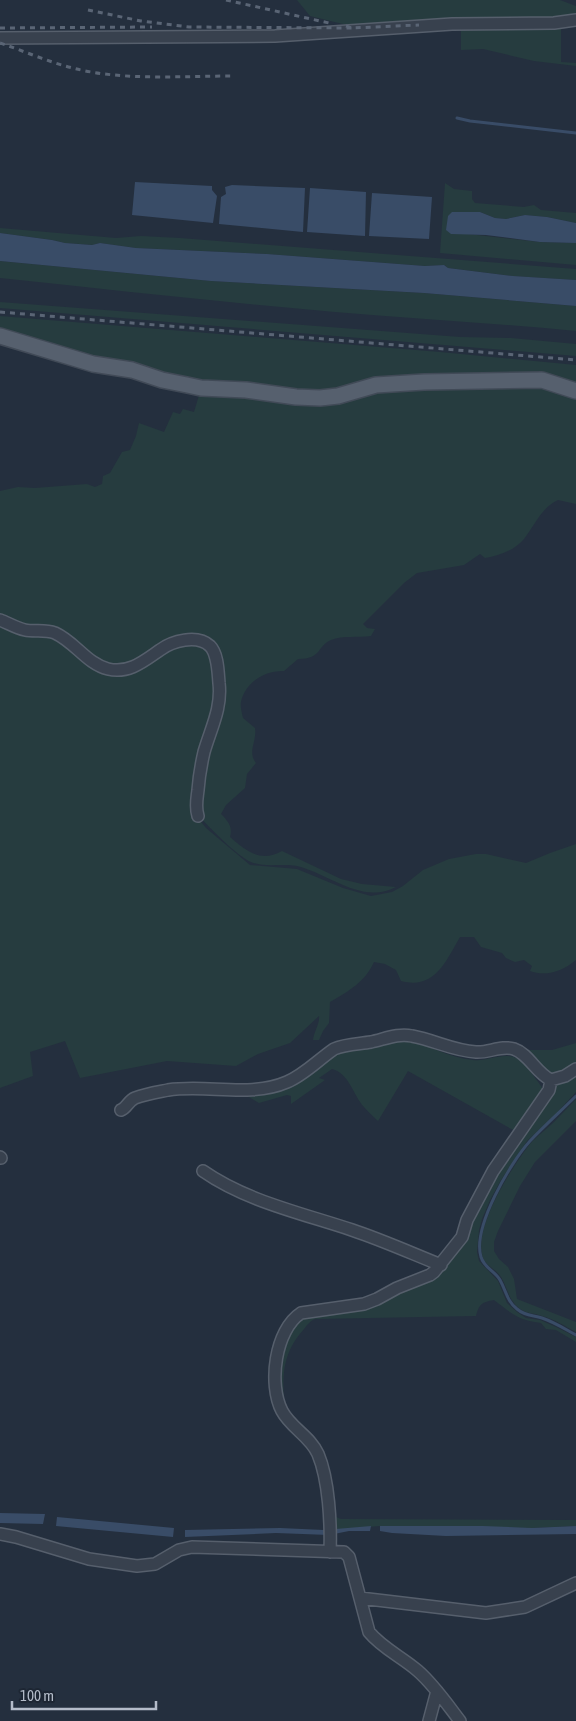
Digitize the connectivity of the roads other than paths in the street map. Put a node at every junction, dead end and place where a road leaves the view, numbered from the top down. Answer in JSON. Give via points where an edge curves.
{"nodes":[{"id":1,"x":576,"y":20,"type":"edge"},
{"id":2,"x":0,"y":38,"type":"edge"},
{"id":3,"x":0,"y":336,"type":"edge"},
{"id":4,"x":576,"y":391,"type":"edge"},
{"id":5,"x":0,"y":620,"type":"edge"},
{"id":6,"x":198,"y":816,"type":"dead end"},
{"id":7,"x":576,"y":1069,"type":"edge"},
{"id":8,"x":551,"y":1080,"type":"junction"},
{"id":9,"x":120,"y":1110,"type":"dead end"},
{"id":10,"x":203,"y":1170,"type":"dead end"},
{"id":11,"x":441,"y":1265,"type":"junction"},
{"id":12,"x":0,"y":1534,"type":"edge"},
{"id":13,"x":330,"y":1552,"type":"junction"},
{"id":14,"x":576,"y":1583,"type":"edge"},
{"id":15,"x":360,"y":1598,"type":"junction"},
{"id":16,"x":437,"y":1691,"type":"junction"},
{"id":17,"x":429,"y":1721,"type":"edge"},
{"id":18,"x":460,"y":1721,"type":"edge"}],
"edges":[{"from":1,"to":2,"type":"street","via":[[452,24],[275,36]]},
{"from":3,"to":4,"type":"main road","via":[[93,364],[132,370],[187,385],[296,397],[338,396],[376,385],[424,382],[542,380]]},
{"from":5,"to":6,"type":"street","via":[[26,630],[54,633],[108,669],[136,666],[175,642],[192,640],[210,646],[217,666],[220,700],[201,765],[196,803]]},
{"from":7,"to":8,"type":"street"},
{"from":8,"to":9,"type":"street","via":[[513,1048],[476,1052],[414,1036],[397,1035],[334,1049],[295,1078],[274,1086],[248,1090],[199,1088],[167,1091],[133,1099]]},
{"from":8,"to":11,"type":"street","via":[[549,1090],[493,1171],[467,1220],[462,1238]]},
{"from":10,"to":11,"type":"street","via":[[227,1186],[259,1200],[354,1231]]},
{"from":11,"to":13,"type":"street","via":[[430,1275],[364,1304],[301,1313],[292,1318],[282,1338],[275,1372],[278,1397],[288,1419],[310,1440],[318,1453],[326,1480]]},
{"from":12,"to":13,"type":"street","via":[[89,1559],[137,1566],[155,1564],[179,1550],[192,1547]]},
{"from":13,"to":15,"type":"street","via":[[344,1552],[348,1557]]},
{"from":14,"to":15,"type":"street","via":[[525,1607],[486,1613]]},
{"from":15,"to":16,"type":"street","via":[[369,1632],[418,1671]]},
{"from":16,"to":17,"type":"street"},
{"from":16,"to":18,"type":"street"}]}
